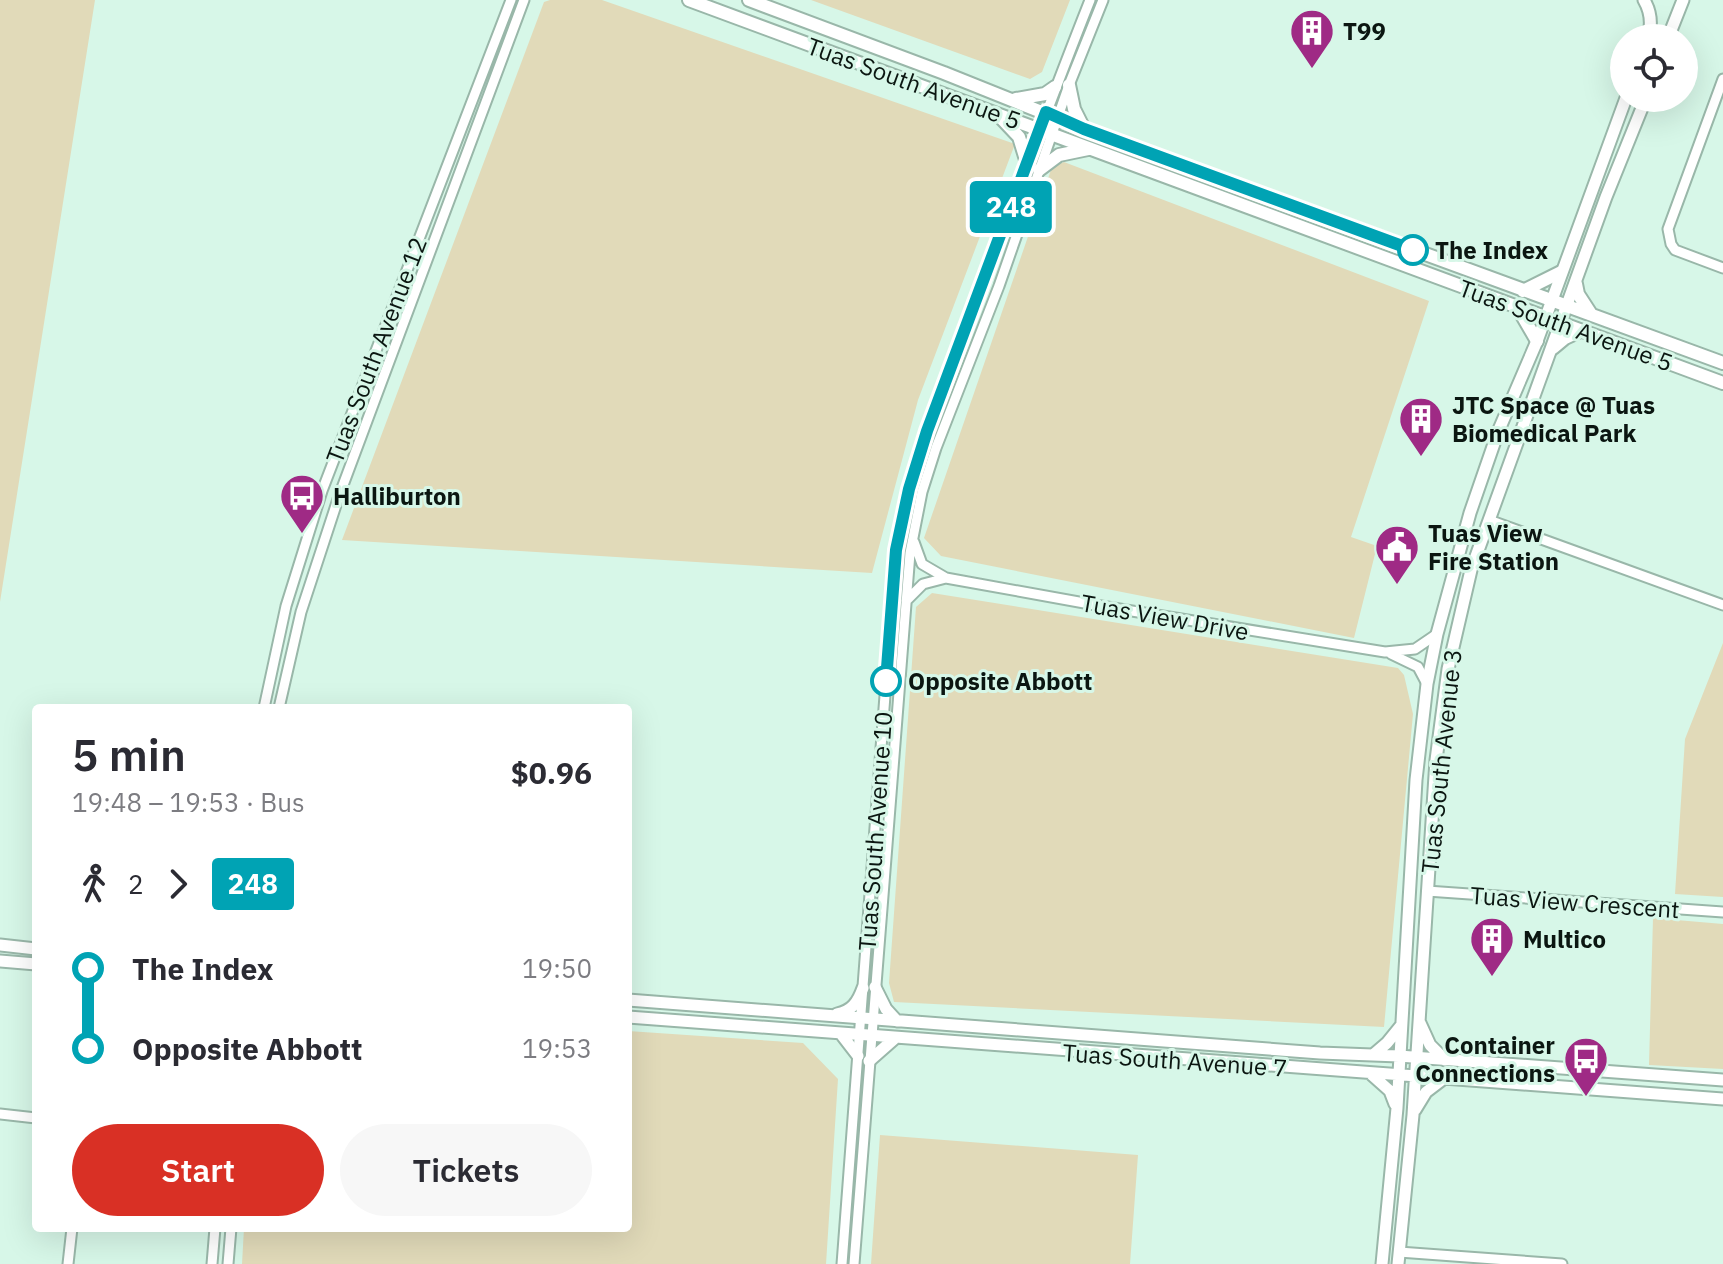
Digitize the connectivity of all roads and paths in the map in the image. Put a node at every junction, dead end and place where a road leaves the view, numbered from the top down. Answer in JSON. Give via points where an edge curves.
{"nodes":[{"id":1,"x":511,"y":0,"type":"edge"},
{"id":2,"x":524,"y":0,"type":"edge"},
{"id":3,"x":689,"y":0,"type":"edge"},
{"id":4,"x":749,"y":0,"type":"edge"},
{"id":5,"x":1090,"y":0,"type":"edge"},
{"id":6,"x":1103,"y":0,"type":"edge"},
{"id":7,"x":1644,"y":0,"type":"edge"},
{"id":8,"x":1683,"y":0,"type":"edge"},
{"id":9,"x":1652,"y":24,"type":"edge"},
{"id":10,"x":1674,"y":24,"type":"edge"},
{"id":11,"x":1723,"y":79,"type":"edge"},
{"id":12,"x":1062,"y":86,"type":"junction"},
{"id":13,"x":1013,"y":100,"type":"junction"},
{"id":14,"x":993,"y":112,"type":"junction"},
{"id":15,"x":1621,"y":112,"type":"edge"},
{"id":16,"x":1641,"y":112,"type":"edge"},
{"id":17,"x":1052,"y":115,"type":"junction"},
{"id":18,"x":1039,"y":128,"type":"junction"},
{"id":19,"x":1084,"y":129,"type":"junction"},
{"id":20,"x":1052,"y":134,"type":"junction"},
{"id":21,"x":1091,"y":149,"type":"junction"},
{"id":22,"x":1033,"y":166,"type":"junction"},
{"id":23,"x":1723,"y":268,"type":"edge"},
{"id":24,"x":1561,"y":272,"type":"junction"},
{"id":25,"x":1576,"y":284,"type":"junction"},
{"id":26,"x":1523,"y":291,"type":"junction"},
{"id":27,"x":1551,"y":300,"type":"junction"},
{"id":28,"x":1568,"y":306,"type":"junction"},
{"id":29,"x":1519,"y":310,"type":"junction"},
{"id":30,"x":1591,"y":314,"type":"junction"},
{"id":31,"x":1544,"y":319,"type":"junction"},
{"id":32,"x":1561,"y":324,"type":"junction"},
{"id":33,"x":1580,"y":331,"type":"junction"},
{"id":34,"x":1537,"y":341,"type":"junction"},
{"id":35,"x":1553,"y":348,"type":"junction"},
{"id":36,"x":1723,"y":363,"type":"edge"},
{"id":37,"x":1723,"y":383,"type":"edge"},
{"id":38,"x":1489,"y":520,"type":"junction"},
{"id":39,"x":913,"y":539,"type":"junction"},
{"id":40,"x":946,"y":578,"type":"junction"},
{"id":41,"x":1467,"y":585,"type":"junction"},
{"id":42,"x":1449,"y":587,"type":"junction"},
{"id":43,"x":906,"y":601,"type":"junction"},
{"id":44,"x":1723,"y":605,"type":"edge"},
{"id":45,"x":1437,"y":634,"type":"junction"},
{"id":46,"x":1385,"y":652,"type":"junction"},
{"id":47,"x":1427,"y":684,"type":"junction"},
{"id":48,"x":265,"y":704,"type":"edge"},
{"id":49,"x":280,"y":704,"type":"edge"},
{"id":50,"x":1427,"y":891,"type":"junction"},
{"id":51,"x":1723,"y":912,"type":"edge"},
{"id":52,"x":0,"y":945,"type":"edge"},
{"id":53,"x":32,"y":949,"type":"edge"},
{"id":54,"x":0,"y":961,"type":"edge"},
{"id":55,"x":32,"y":964,"type":"edge"},
{"id":56,"x":869,"y":988,"type":"junction"},
{"id":57,"x":632,"y":1000,"type":"edge"},
{"id":58,"x":828,"y":1015,"type":"junction"},
{"id":59,"x":632,"y":1017,"type":"edge"},
{"id":60,"x":867,"y":1018,"type":"junction"},
{"id":61,"x":1418,"y":1019,"type":"junction"},
{"id":62,"x":897,"y":1021,"type":"junction"},
{"id":63,"x":1402,"y":1024,"type":"junction"},
{"id":64,"x":841,"y":1034,"type":"junction"},
{"id":65,"x":866,"y":1036,"type":"junction"},
{"id":66,"x":894,"y":1039,"type":"junction"},
{"id":67,"x":1373,"y":1055,"type":"junction"},
{"id":68,"x":1399,"y":1056,"type":"junction"},
{"id":69,"x":1415,"y":1057,"type":"junction"},
{"id":70,"x":864,"y":1058,"type":"junction"},
{"id":71,"x":1445,"y":1060,"type":"junction"},
{"id":72,"x":1372,"y":1075,"type":"junction"},
{"id":73,"x":1399,"y":1077,"type":"junction"},
{"id":74,"x":1414,"y":1078,"type":"junction"},
{"id":75,"x":1443,"y":1079,"type":"junction"},
{"id":76,"x":1723,"y":1080,"type":"edge"},
{"id":77,"x":1723,"y":1099,"type":"edge"},
{"id":78,"x":1397,"y":1108,"type":"junction"},
{"id":79,"x":0,"y":1114,"type":"edge"},
{"id":80,"x":1413,"y":1115,"type":"junction"},
{"id":81,"x":32,"y":1118,"type":"edge"},
{"id":82,"x":72,"y":1232,"type":"edge"},
{"id":83,"x":215,"y":1232,"type":"edge"},
{"id":84,"x":231,"y":1232,"type":"edge"},
{"id":85,"x":1399,"y":1258,"type":"edge"},
{"id":86,"x":68,"y":1264,"type":"edge"},
{"id":87,"x":212,"y":1264,"type":"edge"},
{"id":88,"x":228,"y":1264,"type":"edge"},
{"id":89,"x":842,"y":1264,"type":"edge"},
{"id":90,"x":854,"y":1264,"type":"edge"},
{"id":91,"x":1382,"y":1264,"type":"edge"},
{"id":92,"x":1562,"y":1264,"type":"edge"}],
"edges":[{"from":1,"to":48,"type":"street","name":"Tuas South Avenue 12","via":[[322,491],[286,606]]},
{"from":2,"to":49,"type":"street","name":"Tuas South Avenue 12","via":[[339,496],[301,612]]},
{"from":3,"to":14,"type":"main road","name":"Tuas South Avenue 5"},
{"from":4,"to":13,"type":"main road","name":"Tuas South Avenue 5"},
{"from":5,"to":12,"type":"street","name":"Tuas South Avenue 10"},
{"from":6,"to":12,"type":"street","name":"Tuas South Avenue 10"},
{"from":7,"to":9,"type":"street"},
{"from":8,"to":10,"type":"street"},
{"from":11,"to":23,"type":"street","via":[[1668,229],[1675,250]]},
{"from":12,"to":13,"type":"main road"},
{"from":12,"to":17,"type":"street","name":"Tuas South Avenue 10"},
{"from":12,"to":19,"type":"main road"},
{"from":13,"to":17,"type":"main road","name":"Tuas South Avenue 5"},
{"from":14,"to":18,"type":"main road","name":"Tuas South Avenue 5"},
{"from":14,"to":22,"type":"main road","via":[[1019,137]]},
{"from":15,"to":24,"type":"street","name":"Tuas South Avenue 3"},
{"from":16,"to":25,"type":"street","name":"Tuas South Avenue 3"},
{"from":17,"to":18,"type":"street","name":"Tuas South Avenue 10"},
{"from":17,"to":19,"type":"main road","name":"Tuas South Avenue 5"},
{"from":17,"to":20,"type":"street","name":"Tuas South Avenue 10"},
{"from":18,"to":20,"type":"main road","name":"Tuas South Avenue 5"},
{"from":18,"to":22,"type":"street","name":"Tuas South Avenue 10"},
{"from":19,"to":26,"type":"main road","name":"Tuas South Avenue 5"},
{"from":20,"to":21,"type":"main road","name":"Tuas South Avenue 5"},
{"from":20,"to":22,"type":"street","name":"Tuas South Avenue 10"},
{"from":21,"to":22,"type":"main road"},
{"from":21,"to":29,"type":"main road","name":"Tuas South Avenue 5"},
{"from":22,"to":39,"type":"street","name":"Tuas South Avenue 10","via":[[999,286],[936,448]]},
{"from":22,"to":56,"type":"street","name":"Tuas South Avenue 10","via":[[927,431],[896,550]]},
{"from":24,"to":26,"type":"main road"},
{"from":24,"to":27,"type":"street","name":"Tuas South Avenue 3"},
{"from":25,"to":28,"type":"street","name":"Tuas South Avenue 3"},
{"from":25,"to":30,"type":"main road"},
{"from":26,"to":27,"type":"main road","name":"Tuas South Avenue 5"},
{"from":27,"to":28,"type":"main road","name":"Tuas South Avenue 5"},
{"from":27,"to":31,"type":"street","name":"Tuas South Avenue 3"},
{"from":28,"to":30,"type":"main road","name":"Tuas South Avenue 5"},
{"from":28,"to":32,"type":"street","name":"Tuas South Avenue 3"},
{"from":29,"to":31,"type":"main road","name":"Tuas South Avenue 5"},
{"from":29,"to":34,"type":"main road"},
{"from":30,"to":36,"type":"main road","name":"Tuas South Avenue 5"},
{"from":31,"to":32,"type":"main road","name":"Tuas South Avenue 5"},
{"from":31,"to":34,"type":"street","name":"Tuas South Avenue 3"},
{"from":32,"to":33,"type":"main road","name":"Tuas South Avenue 5"},
{"from":32,"to":35,"type":"street","name":"Tuas South Avenue 3"},
{"from":33,"to":35,"type":"main road"},
{"from":33,"to":37,"type":"main road","name":"Tuas South Avenue 5"},
{"from":34,"to":42,"type":"street","name":"Tuas South Avenue 3","via":[[1498,432]]},
{"from":35,"to":38,"type":"street","name":"Tuas South Avenue 3"},
{"from":38,"to":41,"type":"street","name":"Tuas South Avenue 3"},
{"from":38,"to":44,"type":"street"},
{"from":39,"to":40,"type":"street","via":[[922,564]]},
{"from":39,"to":43,"type":"street","name":"Tuas South Avenue 10"},
{"from":40,"to":43,"type":"street","via":[[923,584]]},
{"from":40,"to":46,"type":"street","name":"Tuas View Drive"},
{"from":41,"to":42,"type":"street"},
{"from":41,"to":50,"type":"street","name":"Tuas South Avenue 3","via":[[1445,686]]},
{"from":42,"to":45,"type":"street","name":"Tuas South Avenue 3"},
{"from":43,"to":56,"type":"street","name":"Tuas South Avenue 10"},
{"from":45,"to":46,"type":"street","name":"Tuas View Drive","via":[[1415,649]]},
{"from":45,"to":47,"type":"street","name":"Tuas South Avenue 3"},
{"from":46,"to":47,"type":"street","name":"Tuas View Drive","via":[[1418,667]]},
{"from":47,"to":63,"type":"street","name":"Tuas South Avenue 3"},
{"from":50,"to":51,"type":"street","name":"Tuas View Crescent"},
{"from":50,"to":61,"type":"street","name":"Tuas South Avenue 3"},
{"from":52,"to":53,"type":"street"},
{"from":54,"to":55,"type":"street"},
{"from":56,"to":58,"type":"street","via":[[847,1012]]},
{"from":56,"to":60,"type":"street","name":"Tuas South Avenue 10"},
{"from":56,"to":62,"type":"street"},
{"from":57,"to":58,"type":"street","name":"Tuas South Avenue 7"},
{"from":58,"to":60,"type":"street","name":"Tuas South Avenue 7"},
{"from":59,"to":64,"type":"street","name":"Tuas South Avenue 7"},
{"from":60,"to":62,"type":"street","name":"Tuas South Avenue 7"},
{"from":60,"to":65,"type":"street","name":"Tuas South Avenue 10"},
{"from":61,"to":69,"type":"street","name":"Tuas South Avenue 3"},
{"from":61,"to":71,"type":"street","via":[[1430,1045]]},
{"from":62,"to":67,"type":"street","name":"Tuas South Avenue 7"},
{"from":63,"to":67,"type":"street"},
{"from":63,"to":68,"type":"street","name":"Tuas South Avenue 3"},
{"from":64,"to":65,"type":"street","name":"Tuas South Avenue 7"},
{"from":64,"to":70,"type":"street"},
{"from":65,"to":66,"type":"street","name":"Tuas South Avenue 7"},
{"from":65,"to":70,"type":"street","name":"Tuas South Avenue 10"},
{"from":66,"to":70,"type":"street"},
{"from":66,"to":72,"type":"street","name":"Tuas South Avenue 7"},
{"from":67,"to":68,"type":"street","name":"Tuas South Avenue 7"},
{"from":68,"to":69,"type":"street","name":"Tuas South Avenue 7"},
{"from":68,"to":73,"type":"street","name":"Tuas South Avenue 3"},
{"from":69,"to":71,"type":"street","name":"Tuas South Avenue 7"},
{"from":69,"to":74,"type":"street","name":"Tuas South Avenue 3"},
{"from":70,"to":89,"type":"street","name":"Tuas South Avenue 10"},
{"from":70,"to":90,"type":"street","name":"Tuas South Avenue 10"},
{"from":71,"to":76,"type":"street","name":"Tuas South Avenue 7"},
{"from":72,"to":73,"type":"street","name":"Tuas South Avenue 7"},
{"from":72,"to":78,"type":"street","via":[[1390,1091]]},
{"from":73,"to":74,"type":"street","name":"Tuas South Avenue 7"},
{"from":73,"to":78,"type":"street","name":"Tuas South Avenue 3"},
{"from":74,"to":75,"type":"street","name":"Tuas South Avenue 7"},
{"from":74,"to":80,"type":"street","name":"Tuas South Avenue 3"},
{"from":75,"to":77,"type":"street","name":"Tuas South Avenue 7"},
{"from":75,"to":80,"type":"street","via":[[1420,1098]]},
{"from":78,"to":91,"type":"street","name":"Tuas South Avenue 3"},
{"from":79,"to":81,"type":"street"},
{"from":80,"to":85,"type":"street","name":"Tuas South Avenue 3"},
{"from":82,"to":86,"type":"street"},
{"from":83,"to":87,"type":"street"},
{"from":84,"to":88,"type":"street"},
{"from":85,"to":92,"type":"street"}]}
